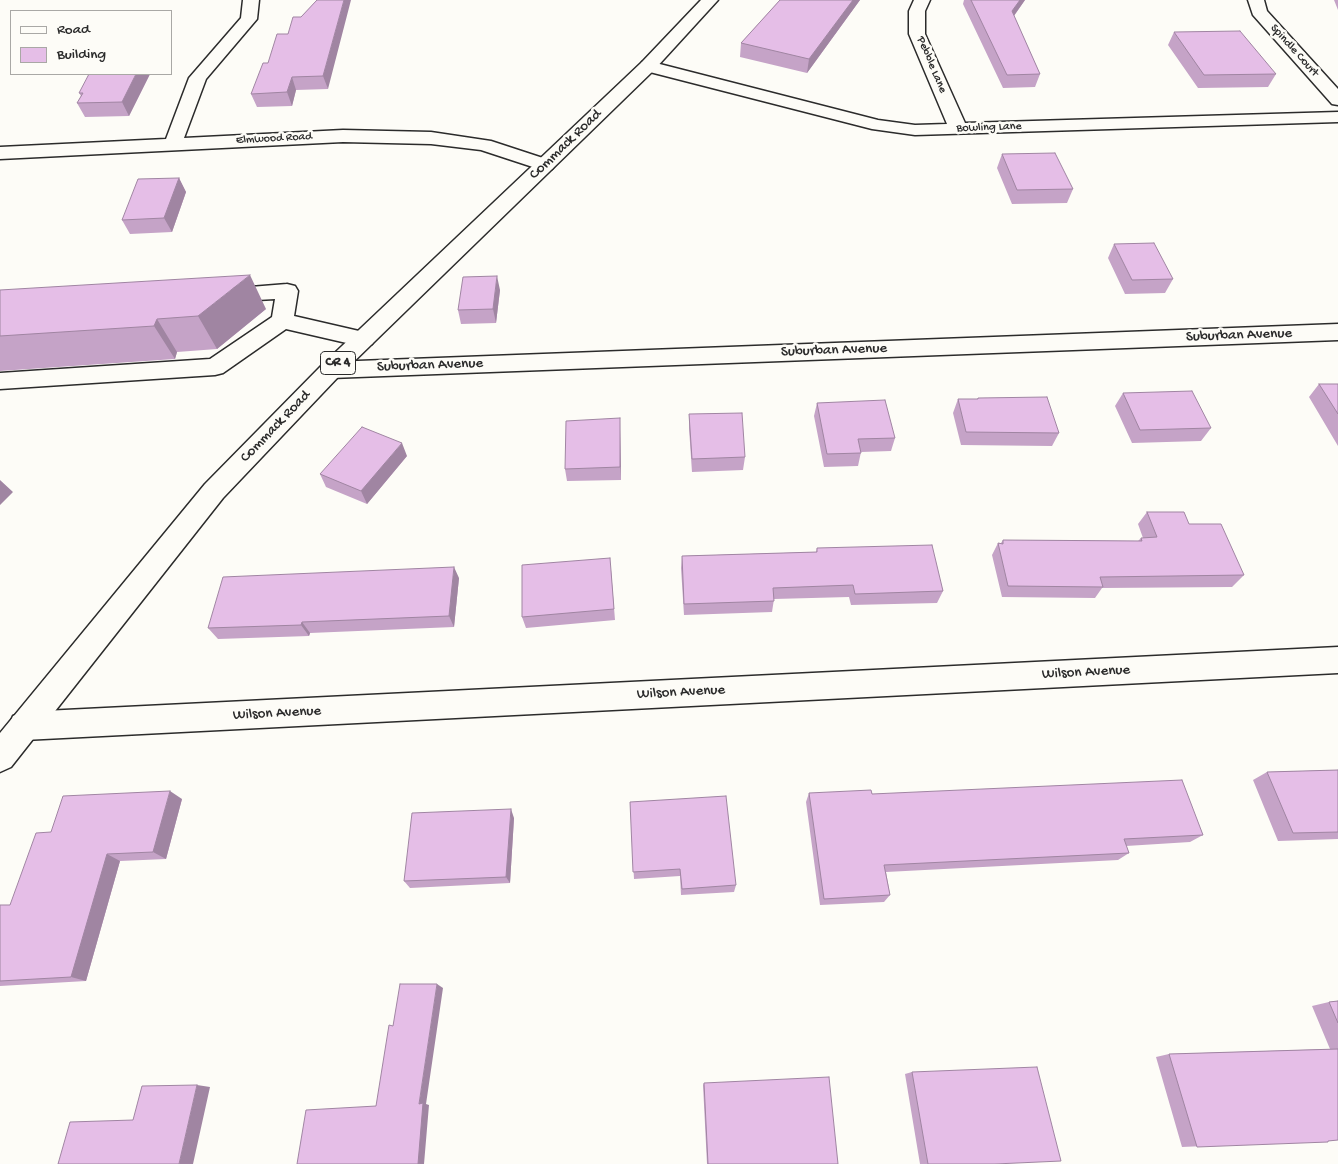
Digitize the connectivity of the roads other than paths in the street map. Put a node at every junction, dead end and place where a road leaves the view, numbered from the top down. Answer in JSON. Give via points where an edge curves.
{"nodes":[{"id":1,"x":251,"y":0,"type":"edge"},
{"id":2,"x":710,"y":0,"type":"edge"},
{"id":3,"x":922,"y":0,"type":"edge"},
{"id":4,"x":1256,"y":0,"type":"edge"},
{"id":5,"x":648,"y":66,"type":"junction"},
{"id":6,"x":1338,"y":100,"type":"edge"},
{"id":7,"x":1338,"y":117,"type":"edge"},
{"id":8,"x":959,"y":129,"type":"junction"},
{"id":9,"x":173,"y":144,"type":"junction"},
{"id":10,"x":0,"y":153,"type":"edge"},
{"id":11,"x":545,"y":165,"type":"junction"},
{"id":12,"x":198,"y":297,"type":"edge"},
{"id":13,"x":282,"y":321,"type":"junction"},
{"id":14,"x":1338,"y":332,"type":"edge"},
{"id":15,"x":364,"y":339,"type":"junction"},
{"id":16,"x":331,"y":370,"type":"junction"},
{"id":17,"x":0,"y":381,"type":"edge"},
{"id":18,"x":1338,"y":660,"type":"edge"},
{"id":19,"x":24,"y":726,"type":"junction"},
{"id":20,"x":0,"y":757,"type":"edge"}],
"edges":[{"from":1,"to":9,"type":"street","via":[[249,19],[198,78]]},
{"from":2,"to":5,"type":"street","name":"Commack Road","number":"CR 4"},
{"from":3,"to":8,"type":"street","name":"Pebble Lane","via":[[917,11],[917,34]]},
{"from":4,"to":6,"type":"street","name":"Spindle Court","via":[[1258,12]]},
{"from":5,"to":8,"type":"street","name":"Bowling Lane","via":[[878,125],[915,130]]},
{"from":5,"to":11,"type":"street","name":"Commack Road","number":"CR 4"},
{"from":7,"to":8,"type":"street","name":"Bowling Lane"},
{"from":9,"to":10,"type":"street","name":"Elmwood Road"},
{"from":9,"to":11,"type":"street","name":"Elmwood Road","via":[[343,136],[431,138],[484,145]]},
{"from":11,"to":15,"type":"street","name":"Commack Road","number":"CR 4"},
{"from":12,"to":13,"type":"street","via":[[287,291]]},
{"from":13,"to":15,"type":"street"},
{"from":13,"to":17,"type":"street","via":[[215,367]]},
{"from":14,"to":16,"type":"street","name":"Suburban Avenue"},
{"from":15,"to":16,"type":"street","name":"Commack Road","number":"CR 4"},
{"from":16,"to":19,"type":"street","name":"Commack Road","number":"CR 4","via":[[214,492]]},
{"from":18,"to":19,"type":"street","name":"Wilson Avenue"},
{"from":19,"to":20,"type":"street","name":"Commack Road","number":"CR 4"}]}
